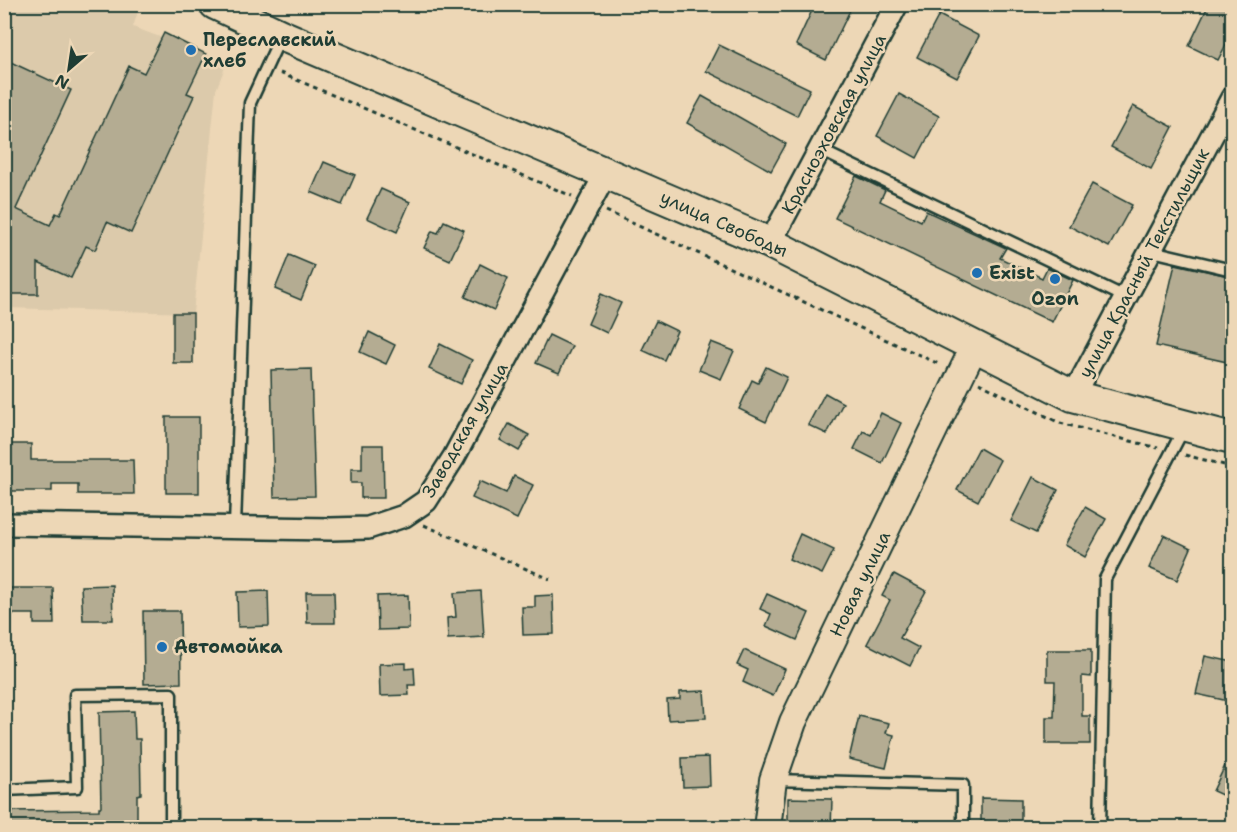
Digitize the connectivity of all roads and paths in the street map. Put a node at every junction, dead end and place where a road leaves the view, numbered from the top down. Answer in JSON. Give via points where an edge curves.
{"nodes":[{"id":1,"x":897,"y":4,"type":"edge"},
{"id":2,"x":238,"y":14,"type":"edge"},
{"id":3,"x":281,"y":35,"type":"junction"},
{"id":4,"x":267,"y":67,"type":"junction"},
{"id":5,"x":1233,"y":98,"type":"edge"},
{"id":6,"x":820,"y":150,"type":"junction"},
{"id":7,"x":606,"y":173,"type":"junction"},
{"id":8,"x":589,"y":203,"type":"junction"},
{"id":9,"x":770,"y":243,"type":"junction"},
{"id":10,"x":1152,"y":251,"type":"junction"},
{"id":11,"x":1233,"y":270,"type":"edge"},
{"id":12,"x":1125,"y":297,"type":"junction"},
{"id":13,"x":974,"y":347,"type":"junction"},
{"id":14,"x":961,"y":374,"type":"junction"},
{"id":15,"x":1073,"y":396,"type":"junction"},
{"id":16,"x":1186,"y":425,"type":"junction"},
{"id":17,"x":1233,"y":438,"type":"edge"},
{"id":18,"x":1172,"y":451,"type":"junction"},
{"id":19,"x":1233,"y":467,"type":"edge"},
{"id":20,"x":404,"y":516,"type":"junction"},
{"id":21,"x":4,"y":524,"type":"edge"},
{"id":22,"x":235,"y":526,"type":"junction"},
{"id":23,"x":550,"y":579,"type":"dead end"},
{"id":24,"x":773,"y":780,"type":"junction"},
{"id":25,"x":4,"y":790,"type":"edge"},
{"id":26,"x":171,"y":828,"type":"edge"},
{"id":27,"x":767,"y":828,"type":"edge"},
{"id":28,"x":963,"y":828,"type":"edge"},
{"id":29,"x":1100,"y":828,"type":"edge"}],
"edges":[{"from":1,"to":6,"type":"street","name":"Красноэховская улица"},
{"from":2,"to":3,"type":"main road","name":"улица Свободы"},
{"from":3,"to":4,"type":"lane"},
{"from":3,"to":7,"type":"main road","name":"улица Свободы"},
{"from":4,"to":8,"type":"path"},
{"from":4,"to":22,"type":"lane","via":[[250,104]]},
{"from":5,"to":10,"type":"street","name":"улица Красный Текстильщик"},
{"from":6,"to":9,"type":"street","name":"Красноэховская улица"},
{"from":6,"to":12,"type":"lane"},
{"from":7,"to":8,"type":"street","name":"Заводская улица"},
{"from":7,"to":9,"type":"main road","name":"улица Свободы"},
{"from":8,"to":14,"type":"path"},
{"from":8,"to":20,"type":"street","name":"Заводская улица","via":[[454,457],[426,501]]},
{"from":9,"to":13,"type":"main road","name":"улица Свободы"},
{"from":10,"to":11,"type":"lane"},
{"from":10,"to":12,"type":"street","name":"улица Красный Текстильщик"},
{"from":12,"to":15,"type":"street","name":"улица Красный Текстильщик"},
{"from":13,"to":14,"type":"street","name":"Новая улица"},
{"from":13,"to":15,"type":"main road","name":"улица Свободы"},
{"from":14,"to":18,"type":"path","via":[[1060,423]]},
{"from":14,"to":24,"type":"street","name":"Новая улица","via":[[792,722]]},
{"from":15,"to":16,"type":"main road","name":"улица Свободы"},
{"from":16,"to":17,"type":"main road","name":"улица Свободы"},
{"from":16,"to":18,"type":"lane"},
{"from":18,"to":19,"type":"path"},
{"from":18,"to":29,"type":"lane","via":[[1105,579]]},
{"from":20,"to":22,"type":"street","name":"Заводская улица","via":[[368,528]]},
{"from":20,"to":23,"type":"path"},
{"from":21,"to":22,"type":"street","name":"Заводская улица"},
{"from":24,"to":27,"type":"street","name":"Новая улица"},
{"from":24,"to":28,"type":"lane","via":[[963,785]]},
{"from":25,"to":26,"type":"lane","via":[[77,787],[75,695],[171,694]]}]}
